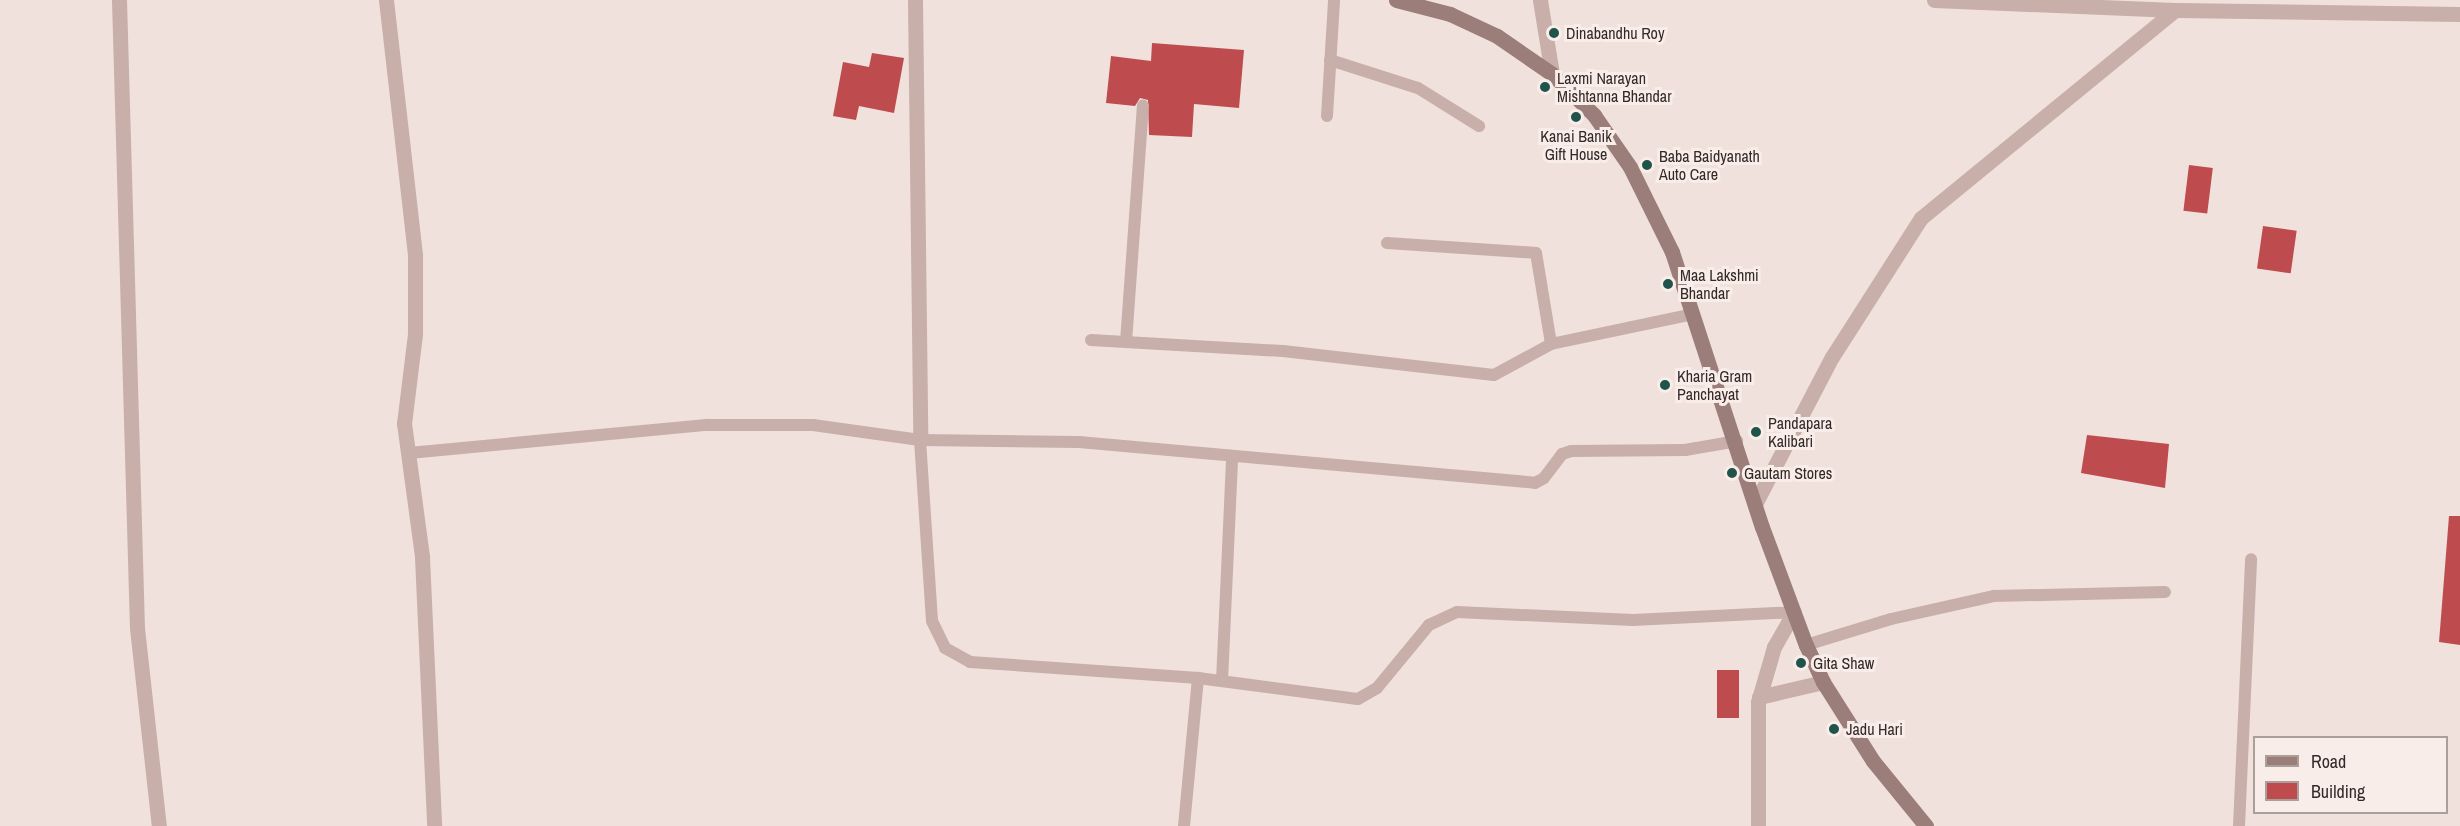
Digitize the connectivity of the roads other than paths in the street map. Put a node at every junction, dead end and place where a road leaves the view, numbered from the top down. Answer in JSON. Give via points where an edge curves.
{"nodes":[{"id":1,"x":119,"y":0,"type":"edge"},
{"id":2,"x":386,"y":0,"type":"edge"},
{"id":3,"x":915,"y":0,"type":"edge"},
{"id":4,"x":1334,"y":0,"type":"edge"},
{"id":5,"x":1396,"y":0,"type":"edge"},
{"id":6,"x":1540,"y":0,"type":"edge"},
{"id":7,"x":1934,"y":0,"type":"edge"},
{"id":8,"x":2043,"y":3,"type":"edge"},
{"id":9,"x":2175,"y":10,"type":"junction"},
{"id":10,"x":2460,"y":14,"type":"edge"},
{"id":11,"x":1330,"y":60,"type":"junction"},
{"id":12,"x":1552,"y":74,"type":"junction"},
{"id":13,"x":1143,"y":106,"type":"dead end"},
{"id":14,"x":1328,"y":116,"type":"dead end"},
{"id":15,"x":1479,"y":126,"type":"dead end"},
{"id":16,"x":1387,"y":243,"type":"dead end"},
{"id":17,"x":1693,"y":314,"type":"junction"},
{"id":18,"x":1090,"y":340,"type":"dead end"},
{"id":19,"x":1126,"y":342,"type":"junction"},
{"id":20,"x":1551,"y":344,"type":"junction"},
{"id":21,"x":920,"y":440,"type":"junction"},
{"id":22,"x":1737,"y":441,"type":"junction"},
{"id":23,"x":409,"y":453,"type":"junction"},
{"id":24,"x":1232,"y":457,"type":"junction"},
{"id":25,"x":1755,"y":504,"type":"junction"},
{"id":26,"x":2251,"y":559,"type":"dead end"},
{"id":27,"x":2165,"y":592,"type":"dead end"},
{"id":28,"x":1794,"y":612,"type":"junction"},
{"id":29,"x":1806,"y":645,"type":"junction"},
{"id":30,"x":1198,"y":678,"type":"junction"},
{"id":31,"x":1222,"y":681,"type":"junction"},
{"id":32,"x":1823,"y":682,"type":"junction"},
{"id":33,"x":1759,"y":697,"type":"junction"},
{"id":34,"x":159,"y":826,"type":"edge"},
{"id":35,"x":434,"y":826,"type":"edge"},
{"id":36,"x":1185,"y":826,"type":"edge"},
{"id":37,"x":1758,"y":826,"type":"edge"},
{"id":38,"x":1926,"y":826,"type":"edge"},
{"id":39,"x":2239,"y":826,"type":"edge"}],
"edges":[{"from":1,"to":34,"type":"street","via":[[137,628]]},
{"from":2,"to":23,"type":"street","via":[[415,255],[415,334],[404,423]]},
{"from":3,"to":21,"type":"street"},
{"from":4,"to":11,"type":"lane"},
{"from":5,"to":12,"type":"main road","via":[[1450,14],[1497,36]]},
{"from":6,"to":12,"type":"street"},
{"from":7,"to":8,"type":"street"},
{"from":8,"to":9,"type":"street"},
{"from":9,"to":10,"type":"street"},
{"from":9,"to":25,"type":"street","via":[[1922,218],[1832,357]]},
{"from":11,"to":14,"type":"lane"},
{"from":11,"to":15,"type":"lane","via":[[1418,88]]},
{"from":12,"to":17,"type":"main road","via":[[1594,115],[1630,167],[1672,252]]},
{"from":13,"to":19,"type":"lane"},
{"from":16,"to":20,"type":"lane","via":[[1536,253]]},
{"from":17,"to":20,"type":"lane"},
{"from":17,"to":22,"type":"main road"},
{"from":18,"to":19,"type":"lane"},
{"from":19,"to":20,"type":"lane","via":[[1283,351],[1494,375]]},
{"from":21,"to":23,"type":"lane","via":[[813,425],[707,426]]},
{"from":21,"to":24,"type":"lane","via":[[1079,442]]},
{"from":21,"to":30,"type":"lane","via":[[932,621],[939,640],[952,654],[991,665]]},
{"from":22,"to":24,"type":"lane","via":[[1685,450],[1571,451],[1562,454],[1544,478],[1535,483]]},
{"from":22,"to":25,"type":"main road"},
{"from":23,"to":35,"type":"street","via":[[422,557]]},
{"from":24,"to":31,"type":"lane"},
{"from":25,"to":28,"type":"main road"},
{"from":26,"to":39,"type":"lane"},
{"from":27,"to":29,"type":"lane","via":[[1994,596],[1891,619]]},
{"from":28,"to":29,"type":"main road"},
{"from":28,"to":31,"type":"lane","via":[[1633,620],[1457,612],[1429,625],[1377,688],[1358,699]]},
{"from":28,"to":33,"type":"street","via":[[1774,647]]},
{"from":29,"to":32,"type":"main road"},
{"from":30,"to":31,"type":"lane"},
{"from":30,"to":36,"type":"lane"},
{"from":32,"to":33,"type":"street"},
{"from":32,"to":38,"type":"main road","via":[[1873,761]]},
{"from":33,"to":37,"type":"street"}]}
